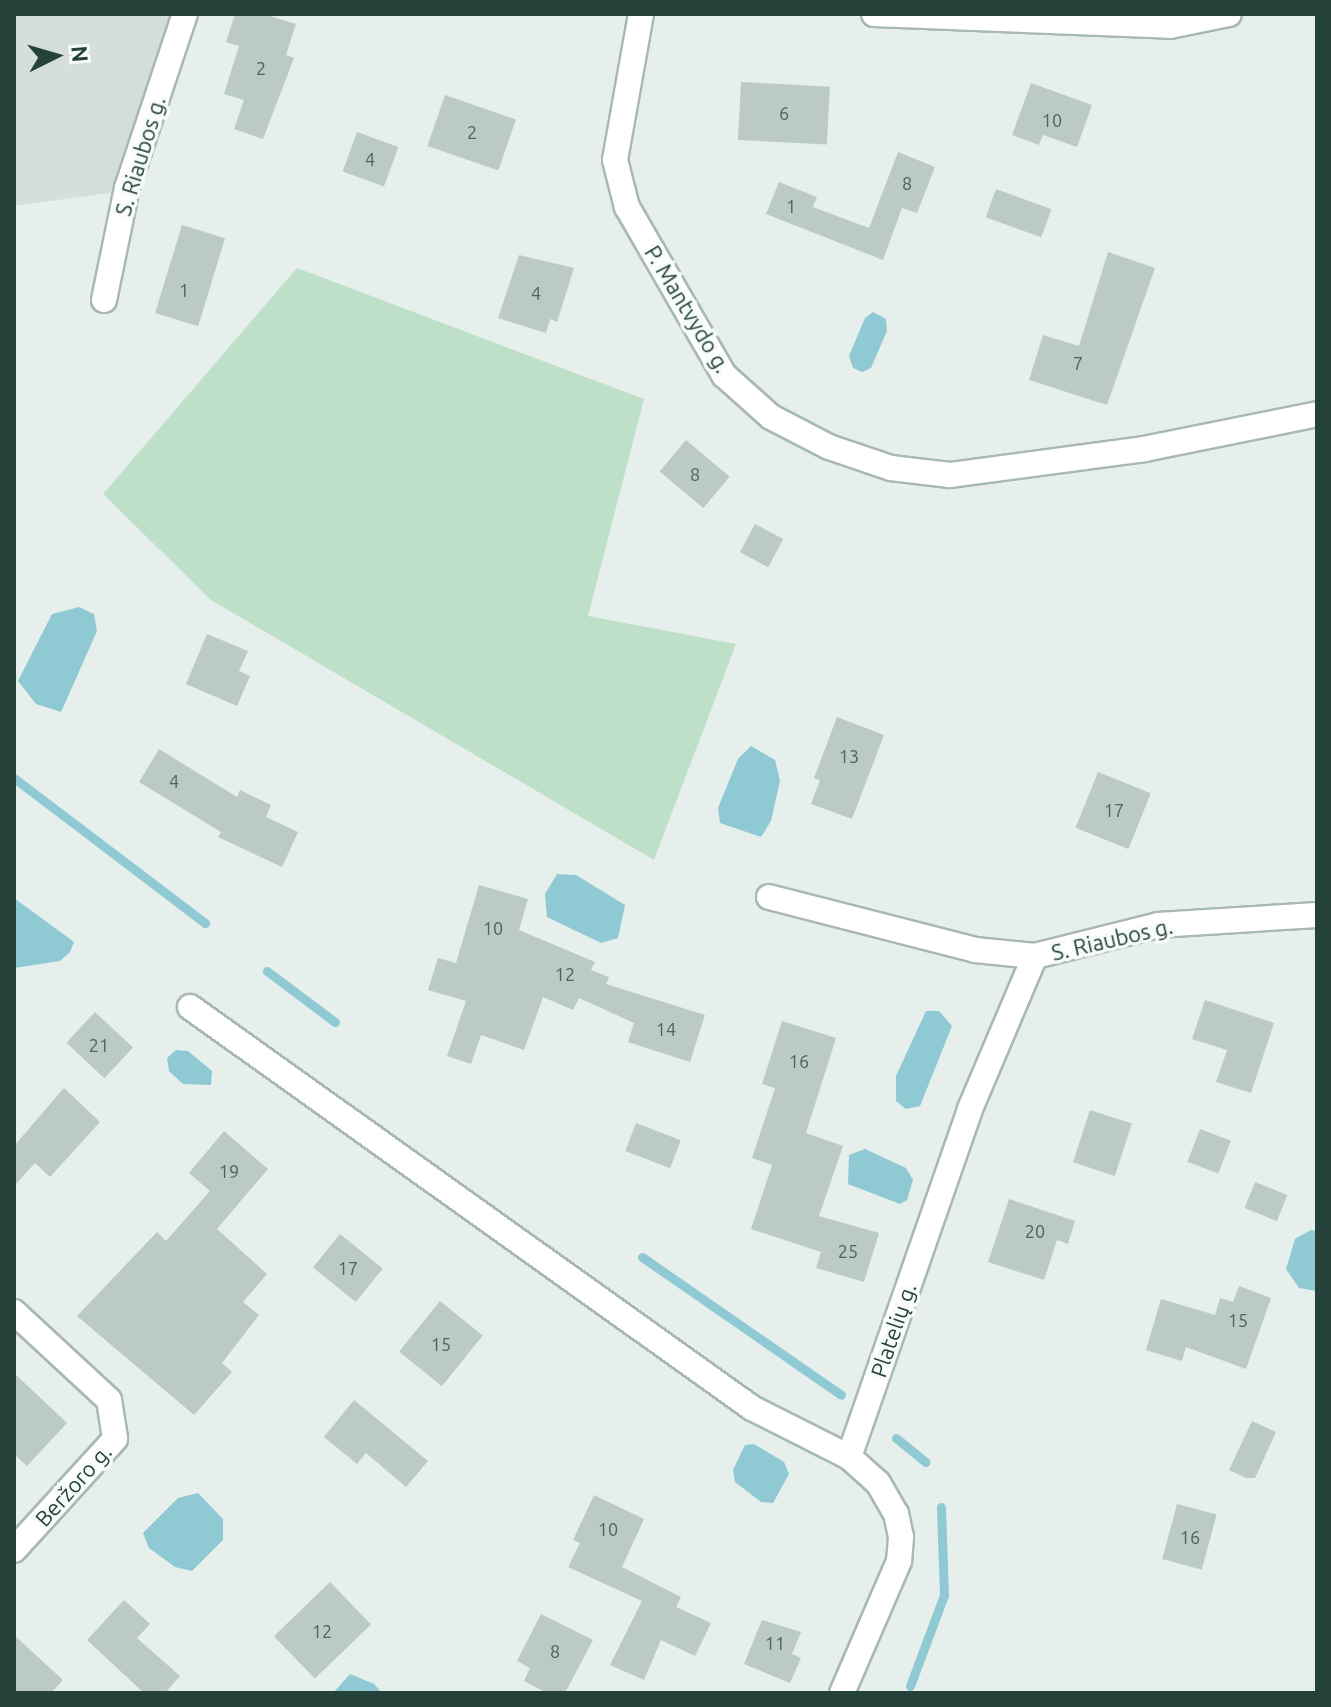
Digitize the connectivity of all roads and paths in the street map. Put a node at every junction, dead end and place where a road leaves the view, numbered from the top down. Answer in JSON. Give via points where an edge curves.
{"nodes":[{"id":1,"x":185,"y":14,"type":"edge"},
{"id":2,"x":641,"y":14,"type":"edge"},
{"id":3,"x":874,"y":14,"type":"edge"},
{"id":4,"x":1229,"y":14,"type":"edge"},
{"id":5,"x":104,"y":300,"type":"dead end"},
{"id":6,"x":1317,"y":414,"type":"edge"},
{"id":7,"x":769,"y":897,"type":"dead end"},
{"id":8,"x":1317,"y":915,"type":"edge"},
{"id":9,"x":1035,"y":956,"type":"junction"},
{"id":10,"x":190,"y":1007,"type":"dead end"},
{"id":11,"x":14,"y":1312,"type":"edge"},
{"id":12,"x":849,"y":1457,"type":"junction"},
{"id":13,"x":14,"y":1550,"type":"edge"},
{"id":14,"x":842,"y":1693,"type":"edge"}],
"edges":[{"from":1,"to":5,"type":"street","name":"S. Riaubos g.","via":[[127,188]]},
{"from":2,"to":6,"type":"street","name":"P. Mantvydo g.","via":[[615,160],[627,207],[724,375],[771,417],[829,447],[891,468],[950,475],[1144,449]]},
{"from":3,"to":4,"type":"street","via":[[1170,26]]},
{"from":7,"to":9,"type":"street","name":"S. Riaubos g.","via":[[975,950]]},
{"from":8,"to":9,"type":"street","name":"S. Riaubos g.","via":[[1158,925]]},
{"from":9,"to":12,"type":"street","name":"Platelių g.","via":[[970,1109]]},
{"from":10,"to":12,"type":"street","via":[[752,1408]]},
{"from":11,"to":13,"type":"street","name":"Beržoro g.","via":[[109,1400],[115,1439]]},
{"from":12,"to":14,"type":"street","via":[[878,1483],[896,1514],[901,1537],[899,1561]]}]}
